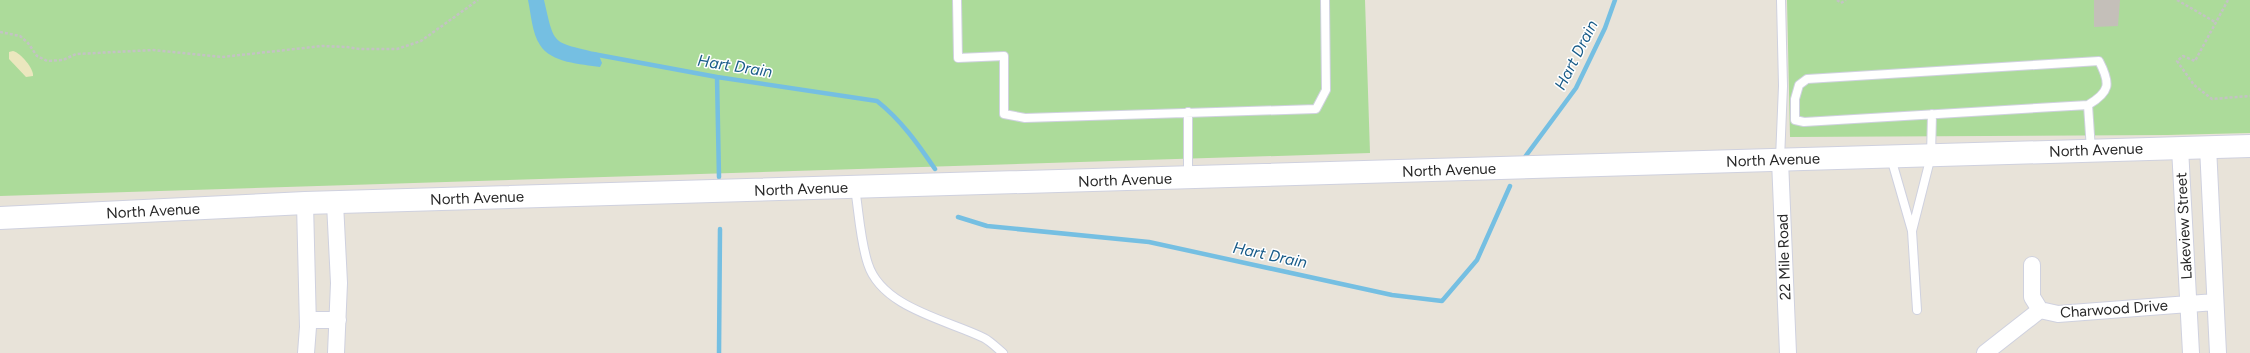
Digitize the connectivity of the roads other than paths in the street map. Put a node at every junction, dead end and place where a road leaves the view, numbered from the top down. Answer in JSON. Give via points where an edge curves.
{"nodes":[{"id":1,"x":957,"y":0,"type":"edge"},
{"id":2,"x":1325,"y":0,"type":"edge"},
{"id":3,"x":1781,"y":0,"type":"edge"},
{"id":4,"x":2088,"y":105,"type":"junction"},
{"id":5,"x":1188,"y":112,"type":"junction"},
{"id":6,"x":1932,"y":114,"type":"junction"},
{"id":7,"x":2250,"y":146,"type":"edge"},
{"id":8,"x":2208,"y":147,"type":"junction"},
{"id":9,"x":2180,"y":148,"type":"junction"},
{"id":10,"x":2091,"y":151,"type":"junction"},
{"id":11,"x":1932,"y":156,"type":"junction"},
{"id":12,"x":1890,"y":157,"type":"junction"},
{"id":13,"x":1780,"y":160,"type":"junction"},
{"id":14,"x":1188,"y":178,"type":"junction"},
{"id":15,"x":854,"y":188,"type":"junction"},
{"id":16,"x":335,"y":202,"type":"junction"},
{"id":17,"x":304,"y":203,"type":"junction"},
{"id":18,"x":0,"y":218,"type":"edge"},
{"id":19,"x":1912,"y":232,"type":"junction"},
{"id":20,"x":2032,"y":265,"type":"dead end"},
{"id":21,"x":2215,"y":302,"type":"junction"},
{"id":22,"x":2188,"y":304,"type":"junction"},
{"id":23,"x":1917,"y":310,"type":"dead end"},
{"id":24,"x":2040,"y":310,"type":"junction"},
{"id":25,"x":308,"y":320,"type":"junction"},
{"id":26,"x":338,"y":320,"type":"junction"},
{"id":27,"x":306,"y":353,"type":"edge"},
{"id":28,"x":336,"y":353,"type":"edge"},
{"id":29,"x":1003,"y":353,"type":"edge"},
{"id":30,"x":1788,"y":353,"type":"edge"},
{"id":31,"x":1985,"y":353,"type":"edge"},
{"id":32,"x":2191,"y":353,"type":"edge"},
{"id":33,"x":2218,"y":353,"type":"edge"}],
"edges":[{"from":1,"to":5,"type":"lane","via":[[958,58],[1004,56],[1004,114],[1025,118]]},
{"from":2,"to":5,"type":"lane","via":[[1326,90],[1316,109]]},
{"from":3,"to":13,"type":"lane","via":[[1783,86]]},
{"from":4,"to":6,"type":"lane"},
{"from":4,"to":6,"type":"lane","via":[[2102,97],[2106,89],[2105,72],[2099,61],[1807,79],[1799,85],[1794,113],[1795,120],[1804,122]]},
{"from":4,"to":10,"type":"lane"},
{"from":5,"to":14,"type":"lane"},
{"from":6,"to":11,"type":"lane"},
{"from":7,"to":8,"type":"street","name":"North Avenue"},
{"from":8,"to":9,"type":"street","name":"North Avenue"},
{"from":8,"to":21,"type":"street","name":"Lakeview Street"},
{"from":9,"to":10,"type":"street","name":"North Avenue"},
{"from":9,"to":22,"type":"street","name":"Lakeview Street"},
{"from":10,"to":11,"type":"street","name":"North Avenue"},
{"from":11,"to":12,"type":"street","name":"North Avenue"},
{"from":11,"to":19,"type":"lane"},
{"from":12,"to":13,"type":"street","name":"North Avenue"},
{"from":12,"to":19,"type":"lane"},
{"from":13,"to":14,"type":"street","name":"North Avenue"},
{"from":13,"to":30,"type":"street","name":"22 Mile Road"},
{"from":14,"to":15,"type":"street","name":"North Avenue"},
{"from":15,"to":16,"type":"street","name":"North Avenue"},
{"from":15,"to":29,"type":"lane","via":[[868,264],[874,278],[896,299],[926,316],[984,338]]},
{"from":16,"to":17,"type":"street","name":"North Avenue"},
{"from":16,"to":26,"type":"street"},
{"from":17,"to":18,"type":"street","name":"North Avenue"},
{"from":17,"to":25,"type":"street"},
{"from":19,"to":23,"type":"lane"},
{"from":20,"to":24,"type":"street","name":"Charwood Drive","via":[[2032,297]]},
{"from":21,"to":22,"type":"street"},
{"from":21,"to":33,"type":"street","name":"Lakeview Street"},
{"from":22,"to":24,"type":"street","name":"Charwood Drive","via":[[2058,314]]},
{"from":22,"to":32,"type":"street","name":"Lakeview Street"},
{"from":24,"to":31,"type":"street","name":"Charwood Drive"},
{"from":25,"to":26,"type":"street"},
{"from":25,"to":27,"type":"street"},
{"from":26,"to":28,"type":"street"}]}
